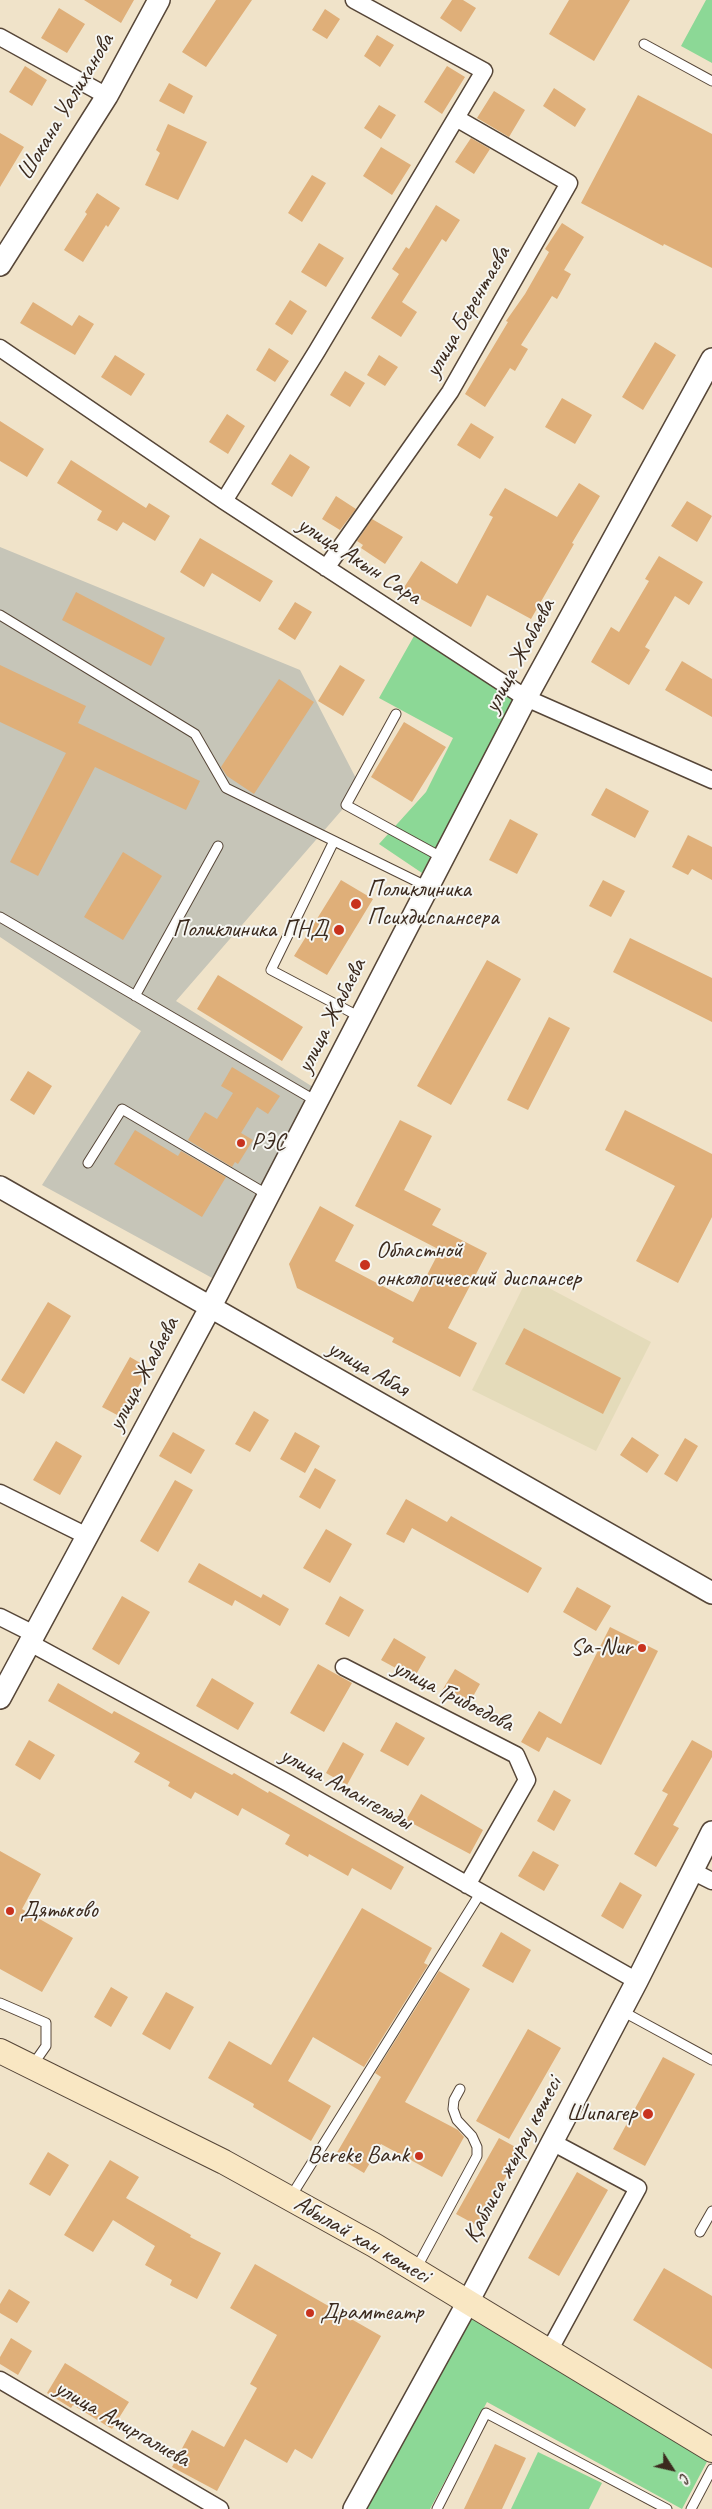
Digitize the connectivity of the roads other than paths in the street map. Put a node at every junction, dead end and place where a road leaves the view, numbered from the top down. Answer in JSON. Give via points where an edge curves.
{"nodes":[{"id":1,"x":159,"y":0,"type":"edge"},
{"id":2,"x":354,"y":0,"type":"edge"},
{"id":3,"x":0,"y":36,"type":"edge"},
{"id":4,"x":644,"y":44,"type":"dead end"},
{"id":5,"x":712,"y":81,"type":"edge"},
{"id":6,"x":107,"y":96,"type":"junction"},
{"id":7,"x":456,"y":118,"type":"junction"},
{"id":8,"x":0,"y":265,"type":"edge"},
{"id":9,"x":0,"y":348,"type":"edge"},
{"id":10,"x":709,"y":371,"type":"edge"},
{"id":11,"x":224,"y":502,"type":"junction"},
{"id":12,"x":326,"y":568,"type":"junction"},
{"id":13,"x":0,"y":615,"type":"edge"},
{"id":14,"x":526,"y":698,"type":"junction"},
{"id":15,"x":396,"y":714,"type":"dead end"},
{"id":16,"x":712,"y":780,"type":"edge"},
{"id":17,"x":334,"y":841,"type":"junction"},
{"id":18,"x":218,"y":846,"type":"dead end"},
{"id":19,"x":443,"y":859,"type":"junction"},
{"id":20,"x":428,"y":887,"type":"junction"},
{"id":21,"x":0,"y":917,"type":"edge"},
{"id":22,"x":135,"y":996,"type":"junction"},
{"id":23,"x":360,"y":1017,"type":"junction"},
{"id":24,"x":317,"y":1101,"type":"junction"},
{"id":25,"x":88,"y":1163,"type":"dead end"},
{"id":26,"x":0,"y":1187,"type":"edge"},
{"id":27,"x":268,"y":1195,"type":"junction"},
{"id":28,"x":210,"y":1308,"type":"junction"},
{"id":29,"x":0,"y":1493,"type":"edge"},
{"id":30,"x":87,"y":1536,"type":"junction"},
{"id":31,"x":712,"y":1593,"type":"edge"},
{"id":32,"x":0,"y":1617,"type":"edge"},
{"id":33,"x":32,"y":1638,"type":"junction"},
{"id":34,"x":344,"y":1667,"type":"dead end"},
{"id":35,"x":0,"y":1698,"type":"edge"},
{"id":36,"x":712,"y":1832,"type":"edge"},
{"id":37,"x":692,"y":1871,"type":"junction"},
{"id":38,"x":712,"y":1881,"type":"edge"},
{"id":39,"x":474,"y":1888,"type":"junction"},
{"id":40,"x":637,"y":1981,"type":"junction"},
{"id":41,"x":0,"y":2002,"type":"edge"},
{"id":42,"x":622,"y":2011,"type":"junction"},
{"id":43,"x":0,"y":2051,"type":"edge"},
{"id":44,"x":712,"y":2060,"type":"edge"},
{"id":45,"x":31,"y":2066,"type":"junction"},
{"id":46,"x":460,"y":2089,"type":"dead end"},
{"id":47,"x":552,"y":2142,"type":"junction"},
{"id":48,"x":290,"y":2199,"type":"junction"},
{"id":49,"x":712,"y":2211,"type":"edge"},
{"id":50,"x":700,"y":2232,"type":"dead end"},
{"id":51,"x":416,"y":2271,"type":"junction"},
{"id":52,"x":468,"y":2302,"type":"junction"},
{"id":53,"x":549,"y":2351,"type":"junction"},
{"id":54,"x":0,"y":2380,"type":"edge"},
{"id":55,"x":712,"y":2450,"type":"edge"},
{"id":56,"x":712,"y":2470,"type":"edge"},
{"id":57,"x":220,"y":2509,"type":"edge"},
{"id":58,"x":354,"y":2509,"type":"edge"},
{"id":59,"x":437,"y":2509,"type":"edge"},
{"id":60,"x":667,"y":2509,"type":"edge"},
{"id":61,"x":691,"y":2509,"type":"edge"}],
"edges":[{"from":1,"to":6,"type":"street","name":"Шокана Уалиханова"},
{"from":2,"to":7,"type":"street","via":[[484,71]]},
{"from":3,"to":6,"type":"street"},
{"from":4,"to":5,"type":"lane"},
{"from":6,"to":8,"type":"street","name":"Шокана Уалиханова"},
{"from":7,"to":11,"type":"street"},
{"from":7,"to":12,"type":"street","name":"улица Берентаева","via":[[569,183],[450,392]]},
{"from":9,"to":11,"type":"street","name":"улица Акын Сара"},
{"from":10,"to":14,"type":"street","name":"улица Жабаева"},
{"from":11,"to":12,"type":"street","name":"улица Акын Сара"},
{"from":12,"to":14,"type":"street","name":"улица Акын Сара"},
{"from":13,"to":17,"type":"lane","via":[[195,734],[226,788]]},
{"from":14,"to":16,"type":"street","name":"улица Акын Сара"},
{"from":14,"to":19,"type":"street","name":"улица Жабаева"},
{"from":15,"to":19,"type":"lane","via":[[346,806]]},
{"from":17,"to":20,"type":"lane"},
{"from":17,"to":23,"type":"lane","via":[[271,970]]},
{"from":18,"to":22,"type":"lane"},
{"from":19,"to":20,"type":"street","name":"улица Жабаева"},
{"from":20,"to":23,"type":"street","name":"улица Жабаева"},
{"from":21,"to":22,"type":"lane"},
{"from":22,"to":24,"type":"lane"},
{"from":23,"to":24,"type":"street","name":"улица Жабаева"},
{"from":24,"to":27,"type":"street","name":"улица Жабаева"},
{"from":25,"to":27,"type":"lane","via":[[122,1109]]},
{"from":26,"to":28,"type":"street","name":"улица Абая"},
{"from":27,"to":28,"type":"street","name":"улица Жабаева"},
{"from":28,"to":30,"type":"street","name":"улица Жабаева"},
{"from":28,"to":31,"type":"street","name":"улица Абая"},
{"from":29,"to":30,"type":"street"},
{"from":30,"to":33,"type":"street","name":"улица Жабаева"},
{"from":32,"to":33,"type":"street","name":"улица Амангельды"},
{"from":33,"to":35,"type":"street","name":"улица Жабаева"},
{"from":33,"to":39,"type":"street","name":"улица Амангельды"},
{"from":34,"to":39,"type":"street","name":"улица Грибоедова","via":[[516,1755],[527,1780]]},
{"from":36,"to":37,"type":"street","name":"Қаблиса жырау көшесі"},
{"from":37,"to":38,"type":"street"},
{"from":37,"to":40,"type":"street","name":"Қаблиса жырау көшесі"},
{"from":39,"to":40,"type":"street","name":"улица Амангельды"},
{"from":39,"to":48,"type":"lane"},
{"from":40,"to":42,"type":"street","name":"Қаблиса жырау көшесі"},
{"from":41,"to":45,"type":"lane","via":[[46,2023],[46,2046]]},
{"from":42,"to":44,"type":"lane"},
{"from":42,"to":47,"type":"street","name":"Қаблиса жырау көшесі"},
{"from":43,"to":45,"type":"main road","name":"Абылай хан көшесі"},
{"from":45,"to":48,"type":"main road","name":"Абылай хан көшесі","via":[[224,2162]]},
{"from":46,"to":51,"type":"lane","via":[[453,2109],[457,2120],[472,2136],[477,2156]]},
{"from":47,"to":52,"type":"street","name":"Қаблиса жырау көшесі"},
{"from":47,"to":53,"type":"street","via":[[638,2188]]},
{"from":48,"to":51,"type":"main road","name":"Абылай хан көшесі"},
{"from":49,"to":50,"type":"lane"},
{"from":51,"to":52,"type":"main road","name":"Абылай хан көшесі"},
{"from":52,"to":53,"type":"main road","name":"Абылай хан көшесі"},
{"from":52,"to":58,"type":"street","name":"Қаблиса жырау көшесі"},
{"from":53,"to":55,"type":"main road","name":"Абылай хан көшесі"},
{"from":54,"to":57,"type":"street","name":"улица Амиргалиева"},
{"from":56,"to":61,"type":"lane"},
{"from":59,"to":60,"type":"lane","via":[[486,2413]]}]}
